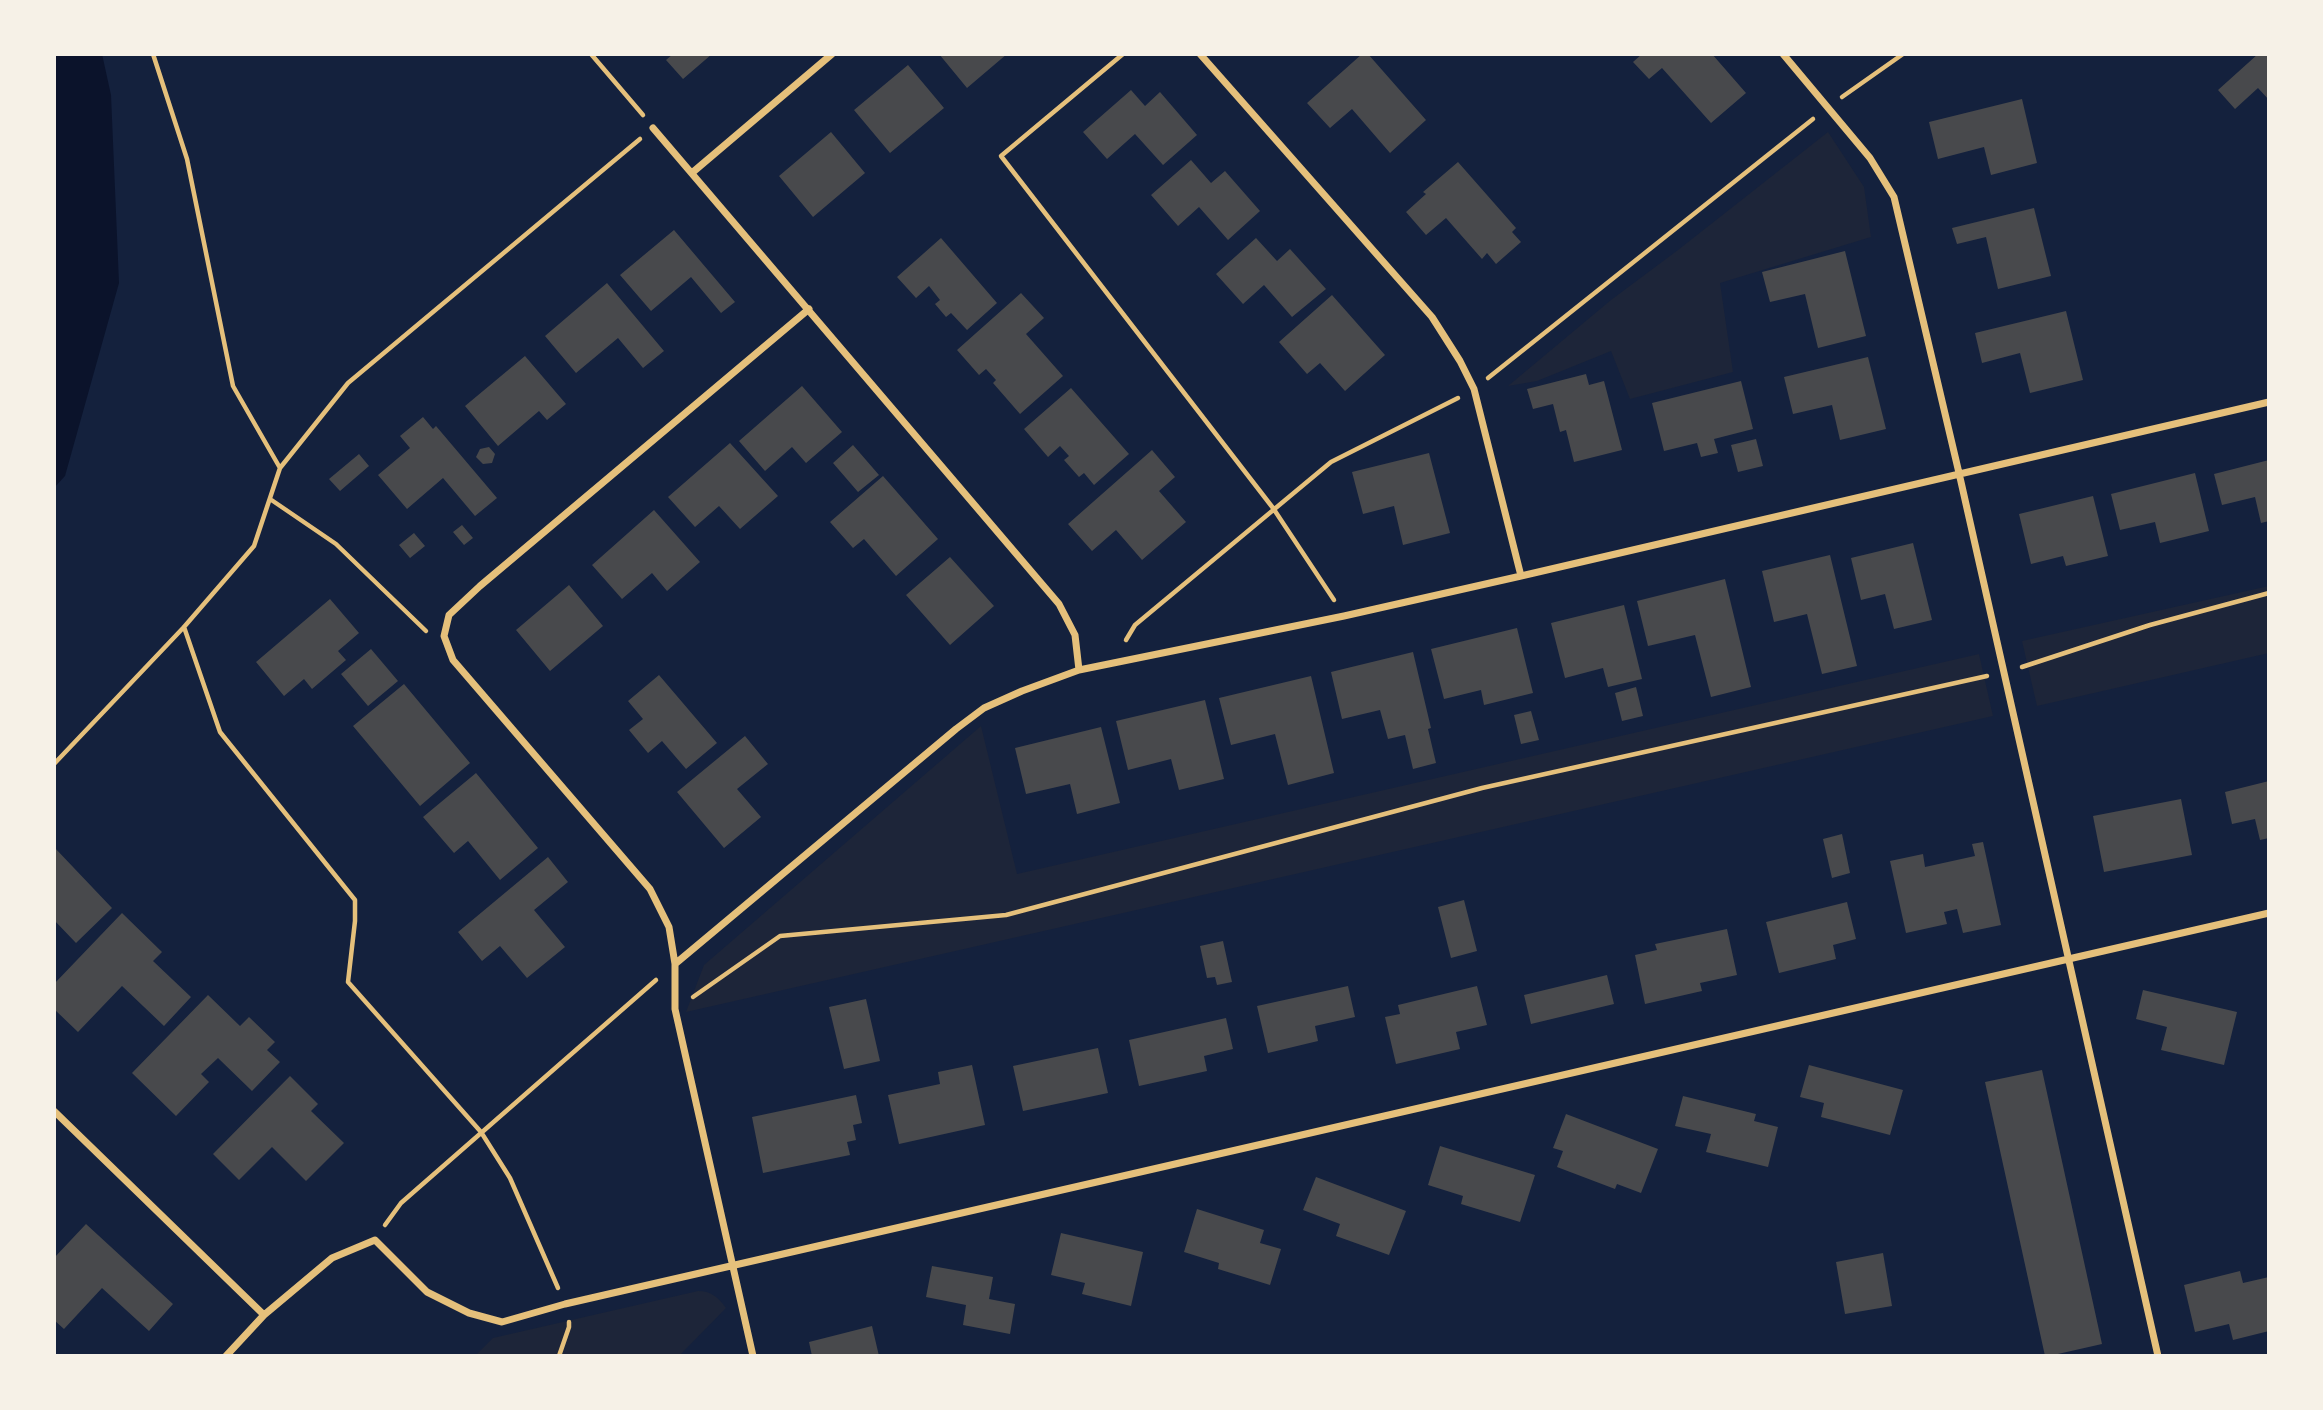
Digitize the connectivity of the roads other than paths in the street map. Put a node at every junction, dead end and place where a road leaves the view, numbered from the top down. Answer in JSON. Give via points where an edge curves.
{"nodes":[{"id":1,"x":832,"y":54,"type":"edge"},
{"id":2,"x":1200,"y":54,"type":"edge"},
{"id":3,"x":1783,"y":54,"type":"edge"},
{"id":4,"x":653,"y":128,"type":"road end"},
{"id":5,"x":693,"y":172,"type":"junction"},
{"id":6,"x":809,"y":309,"type":"junction"},
{"id":7,"x":2269,"y":402,"type":"edge"},
{"id":8,"x":1959,"y":473,"type":"junction"},
{"id":9,"x":1521,"y":576,"type":"junction"},
{"id":10,"x":1079,"y":670,"type":"junction"},
{"id":11,"x":2269,"y":913,"type":"edge"},
{"id":12,"x":2068,"y":960,"type":"junction"},
{"id":13,"x":674,"y":964,"type":"junction"},
{"id":14,"x":54,"y":1111,"type":"edge"},
{"id":15,"x":732,"y":1266,"type":"junction"},
{"id":16,"x":264,"y":1315,"type":"junction"},
{"id":17,"x":226,"y":1356,"type":"edge"},
{"id":18,"x":752,"y":1356,"type":"edge"},
{"id":19,"x":2158,"y":1356,"type":"edge"}],
"edges":[{"from":1,"to":5,"type":"street"},
{"from":2,"to":9,"type":"street","via":[[1433,317],[1474,389]]},
{"from":3,"to":8,"type":"street","via":[[1870,158],[1894,197]]},
{"from":4,"to":5,"type":"street"},
{"from":5,"to":6,"type":"street"},
{"from":6,"to":10,"type":"street","via":[[1059,604],[1075,635]]},
{"from":6,"to":13,"type":"street","via":[[480,586],[449,615],[444,636],[453,660],[650,888],[669,927]]},
{"from":7,"to":8,"type":"street"},
{"from":8,"to":9,"type":"street"},
{"from":8,"to":12,"type":"street"},
{"from":9,"to":10,"type":"street"},
{"from":10,"to":13,"type":"street","via":[[984,708]]},
{"from":11,"to":12,"type":"street"},
{"from":12,"to":15,"type":"street"},
{"from":12,"to":19,"type":"street"},
{"from":13,"to":15,"type":"street","via":[[675,1009]]},
{"from":14,"to":16,"type":"street"},
{"from":15,"to":16,"type":"street","via":[[502,1322],[469,1313],[427,1292],[375,1240],[332,1258]]},
{"from":15,"to":18,"type":"street"},
{"from":16,"to":17,"type":"street"}]}
